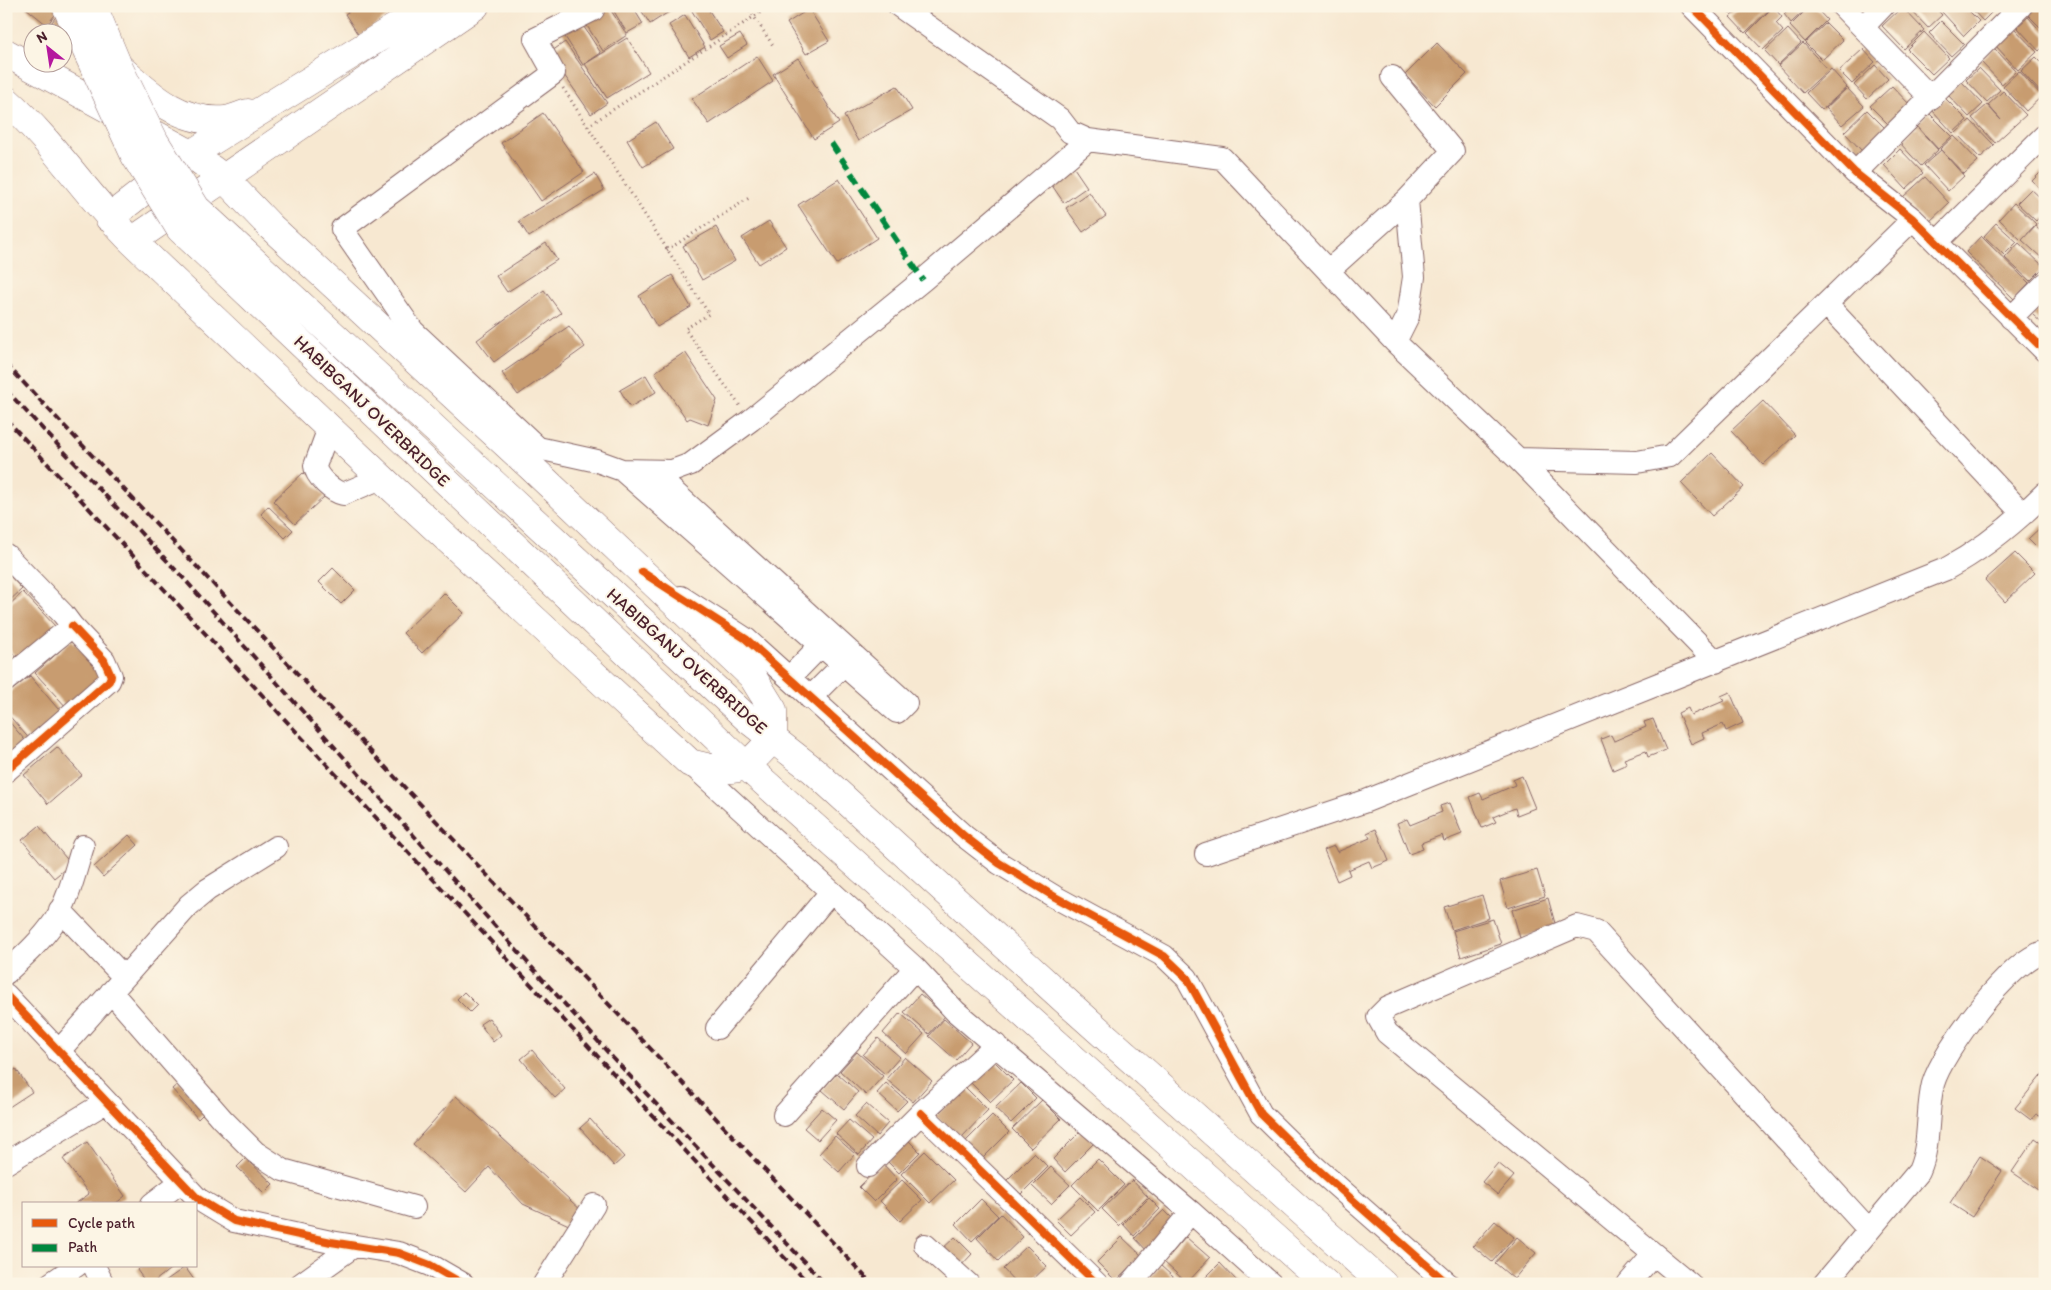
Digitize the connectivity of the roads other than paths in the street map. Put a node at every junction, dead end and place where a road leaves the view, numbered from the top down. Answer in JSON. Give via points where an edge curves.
{"nodes":[{"id":1,"x":66,"y":6,"type":"edge"},
{"id":2,"x":92,"y":6,"type":"edge"},
{"id":3,"x":416,"y":6,"type":"edge"},
{"id":4,"x":430,"y":6,"type":"edge"},
{"id":5,"x":475,"y":6,"type":"edge"},
{"id":6,"x":881,"y":6,"type":"edge"},
{"id":7,"x":899,"y":6,"type":"edge"},
{"id":8,"x":1692,"y":6,"type":"edge"},
{"id":9,"x":1842,"y":6,"type":"edge"},
{"id":10,"x":1883,"y":6,"type":"edge"},
{"id":11,"x":2021,"y":6,"type":"edge"},
{"id":12,"x":593,"y":10,"type":"dead end"},
{"id":13,"x":1863,"y":27,"type":"junction"},
{"id":14,"x":6,"y":53,"type":"edge"},
{"id":15,"x":118,"y":66,"type":"junction"},
{"id":16,"x":1392,"y":77,"type":"dead end"},
{"id":17,"x":1931,"y":98,"type":"junction"},
{"id":18,"x":6,"y":100,"type":"edge"},
{"id":19,"x":2045,"y":135,"type":"edge"},
{"id":20,"x":1079,"y":136,"type":"junction"},
{"id":21,"x":191,"y":154,"type":"junction"},
{"id":22,"x":1855,"y":173,"type":"junction"},
{"id":23,"x":224,"y":178,"type":"junction"},
{"id":24,"x":1407,"y":200,"type":"junction"},
{"id":25,"x":109,"y":218,"type":"junction"},
{"id":26,"x":1913,"y":219,"type":"junction"},
{"id":27,"x":132,"y":241,"type":"junction"},
{"id":28,"x":1937,"y":242,"type":"junction"},
{"id":29,"x":1328,"y":271,"type":"junction"},
{"id":30,"x":2045,"y":284,"type":"edge"},
{"id":31,"x":1827,"y":305,"type":"junction"},
{"id":32,"x":2011,"y":318,"type":"junction"},
{"id":33,"x":1395,"y":342,"type":"junction"},
{"id":34,"x":2045,"y":352,"type":"edge"},
{"id":35,"x":329,"y":428,"type":"junction"},
{"id":36,"x":1518,"y":458,"type":"junction"},
{"id":37,"x":622,"y":470,"type":"junction"},
{"id":38,"x":652,"y":472,"type":"junction"},
{"id":39,"x":381,"y":478,"type":"junction"},
{"id":40,"x":2045,"y":493,"type":"edge"},
{"id":41,"x":2024,"y":514,"type":"junction"},
{"id":42,"x":6,"y":555,"type":"edge"},
{"id":43,"x":642,"y":572,"type":"junction"},
{"id":44,"x":72,"y":626,"type":"junction"},
{"id":45,"x":826,"y":640,"type":"junction"},
{"id":46,"x":1716,"y":662,"type":"junction"},
{"id":47,"x":11,"y":668,"type":"edge"},
{"id":48,"x":790,"y":678,"type":"junction"},
{"id":49,"x":810,"y":698,"type":"junction"},
{"id":50,"x":773,"y":738,"type":"junction"},
{"id":51,"x":690,"y":763,"type":"junction"},
{"id":52,"x":745,"y":765,"type":"junction"},
{"id":53,"x":6,"y":771,"type":"edge"},
{"id":54,"x":83,"y":846,"type":"dead end"},
{"id":55,"x":276,"y":847,"type":"dead end"},
{"id":56,"x":1206,"y":854,"type":"dead end"},
{"id":57,"x":831,"y":892,"type":"junction"},
{"id":58,"x":60,"y":910,"type":"junction"},
{"id":59,"x":2045,"y":952,"type":"edge"},
{"id":60,"x":915,"y":968,"type":"junction"},
{"id":61,"x":6,"y":973,"type":"edge"},
{"id":62,"x":118,"y":985,"type":"junction"},
{"id":63,"x":6,"y":995,"type":"edge"},
{"id":64,"x":717,"y":1028,"type":"dead end"},
{"id":65,"x":996,"y":1044,"type":"junction"},
{"id":66,"x":58,"y":1052,"type":"junction"},
{"id":67,"x":106,"y":1102,"type":"junction"},
{"id":68,"x":921,"y":1113,"type":"junction"},
{"id":69,"x":784,"y":1115,"type":"dead end"},
{"id":70,"x":6,"y":1163,"type":"edge"},
{"id":71,"x":868,"y":1166,"type":"dead end"},
{"id":72,"x":182,"y":1181,"type":"junction"},
{"id":73,"x":155,"y":1202,"type":"edge"},
{"id":74,"x":594,"y":1205,"type":"dead end"},
{"id":75,"x":414,"y":1207,"type":"dead end"},
{"id":76,"x":1191,"y":1212,"type":"junction"},
{"id":77,"x":1869,"y":1230,"type":"junction"},
{"id":78,"x":925,"y":1245,"type":"dead end"},
{"id":79,"x":354,"y":1246,"type":"junction"},
{"id":80,"x":1654,"y":1254,"type":"junction"},
{"id":81,"x":73,"y":1268,"type":"edge"},
{"id":82,"x":95,"y":1268,"type":"edge"},
{"id":83,"x":50,"y":1284,"type":"edge"},
{"id":84,"x":103,"y":1284,"type":"edge"},
{"id":85,"x":301,"y":1284,"type":"edge"},
{"id":86,"x":463,"y":1284,"type":"edge"},
{"id":87,"x":544,"y":1284,"type":"edge"},
{"id":88,"x":968,"y":1284,"type":"edge"},
{"id":89,"x":1097,"y":1284,"type":"edge"},
{"id":90,"x":1131,"y":1284,"type":"edge"},
{"id":91,"x":1271,"y":1284,"type":"edge"},
{"id":92,"x":1326,"y":1284,"type":"edge"},
{"id":93,"x":1383,"y":1284,"type":"edge"},
{"id":94,"x":1448,"y":1284,"type":"edge"},
{"id":95,"x":1628,"y":1284,"type":"edge"},
{"id":96,"x":1690,"y":1284,"type":"edge"},
{"id":97,"x":1824,"y":1284,"type":"edge"}],
"edges":[{"from":1,"to":52,"type":"main road","name":"HABIBGANJ OVERBRIDGE","bridge":true,"via":[[135,156],[180,229]]},
{"from":2,"to":15,"type":"main road","name":"HABIBGANJ OVERBRIDGE","bridge":true},
{"from":3,"to":15,"type":"main road","via":[[271,102],[226,120],[168,109]]},
{"from":4,"to":21,"type":"main road"},
{"from":5,"to":23,"type":"main road"},
{"from":6,"to":20,"type":"street","via":[[1059,132]]},
{"from":7,"to":20,"type":"street","via":[[1060,119]]},
{"from":8,"to":22,"type":"street"},
{"from":9,"to":13,"type":"street"},
{"from":10,"to":13,"type":"street"},
{"from":11,"to":17,"type":"street"},
{"from":12,"to":37,"type":"street","via":[[535,39],[554,73],[342,229],[413,331],[538,448]]},
{"from":13,"to":17,"type":"street"},
{"from":14,"to":21,"type":"main road"},
{"from":15,"to":50,"type":"main road","name":"HABIBGANJ OVERBRIDGE","bridge":true,"via":[[155,142],[196,208],[750,721]]},
{"from":16,"to":24,"type":"street","via":[[1453,151]]},
{"from":17,"to":22,"type":"street"},
{"from":18,"to":25,"type":"main road","via":[[33,124]]},
{"from":19,"to":28,"type":"street"},
{"from":20,"to":29,"type":"street","via":[[1222,158]]},
{"from":20,"to":38,"type":"street","via":[[923,280],[751,420],[691,464],[672,471]]},
{"from":21,"to":23,"type":"main road"},
{"from":21,"to":25,"type":"main road"},
{"from":22,"to":26,"type":"street"},
{"from":23,"to":27,"type":"main road"},
{"from":23,"to":43,"type":"main road","via":[[272,227]]},
{"from":24,"to":29,"type":"street"},
{"from":24,"to":33,"type":"street","via":[[1414,277],[1408,316]]},
{"from":25,"to":27,"type":"main road"},
{"from":26,"to":28,"type":"street"},
{"from":26,"to":31,"type":"street"},
{"from":27,"to":35,"type":"main road"},
{"from":28,"to":32,"type":"street"},
{"from":29,"to":33,"type":"street"},
{"from":30,"to":32,"type":"street"},
{"from":31,"to":36,"type":"street","via":[[1670,456],[1637,462]]},
{"from":31,"to":41,"type":"street"},
{"from":32,"to":34,"type":"street"},
{"from":33,"to":36,"type":"street"},
{"from":35,"to":39,"type":"main road"},
{"from":35,"to":39,"type":"street","via":[[315,466],[316,473],[336,492],[343,494]]},
{"from":36,"to":46,"type":"street"},
{"from":37,"to":38,"type":"street"},
{"from":37,"to":45,"type":"street"},
{"from":38,"to":45,"type":"street"},
{"from":39,"to":51,"type":"main road"},
{"from":40,"to":41,"type":"street"},
{"from":41,"to":46,"type":"street","via":[[1976,552],[1946,569]]},
{"from":42,"to":44,"type":"street"},
{"from":43,"to":48,"type":"street","via":[[746,639]]},
{"from":43,"to":50,"type":"main road","via":[[752,676],[773,710]]},
{"from":44,"to":47,"type":"street"},
{"from":44,"to":53,"type":"street","via":[[104,660],[111,676],[109,681]]},
{"from":45,"to":48,"type":"street"},
{"from":45,"to":49,"type":"street","via":[[848,659]]},
{"from":46,"to":56,"type":"street","via":[[1366,801]]},
{"from":48,"to":49,"type":"street"},
{"from":49,"to":94,"type":"street","via":[[964,836],[999,862],[1055,897],[1164,956],[1187,978],[1261,1114],[1314,1166]]},
{"from":50,"to":52,"type":"main road"},
{"from":50,"to":93,"type":"main road","name":"HABIBGANJ OVERBRIDGE","via":[[813,770]]},
{"from":51,"to":52,"type":"main road","via":[[715,768]]},
{"from":51,"to":57,"type":"street"},
{"from":52,"to":92,"type":"main road","name":"HABIBGANJ OVERBRIDGE"},
{"from":54,"to":58,"type":"street"},
{"from":55,"to":62,"type":"street","via":[[189,905]]},
{"from":57,"to":60,"type":"street"},
{"from":57,"to":64,"type":"street"},
{"from":58,"to":61,"type":"street","via":[[40,940]]},
{"from":58,"to":62,"type":"street"},
{"from":59,"to":77,"type":"street","via":[[2022,963],[2007,976],[1951,1046],[1934,1083],[1924,1157],[1919,1171]]},
{"from":60,"to":65,"type":"street","via":[[947,1005]]},
{"from":60,"to":69,"type":"street"},
{"from":62,"to":66,"type":"street"},
{"from":62,"to":75,"type":"street","via":[[222,1119],[255,1152],[283,1170]]},
{"from":63,"to":66,"type":"street"},
{"from":65,"to":68,"type":"street"},
{"from":65,"to":76,"type":"street"},
{"from":66,"to":67,"type":"street"},
{"from":67,"to":70,"type":"street"},
{"from":67,"to":72,"type":"street"},
{"from":68,"to":71,"type":"street"},
{"from":68,"to":89,"type":"street"},
{"from":72,"to":73,"type":"street"},
{"from":72,"to":79,"type":"street","via":[[198,1199],[234,1221]]},
{"from":74,"to":87,"type":"street"},
{"from":76,"to":90,"type":"street"},
{"from":76,"to":91,"type":"street"},
{"from":77,"to":80,"type":"street","via":[[1596,931],[1577,926],[1388,1007],[1378,1017],[1387,1033]]},
{"from":77,"to":97,"type":"street"},
{"from":78,"to":88,"type":"street"},
{"from":79,"to":85,"type":"street"},
{"from":79,"to":86,"type":"street","via":[[399,1253],[430,1265]]},
{"from":80,"to":95,"type":"street"},
{"from":80,"to":96,"type":"street"},
{"from":81,"to":83,"type":"street"},
{"from":82,"to":84,"type":"street"}]}
